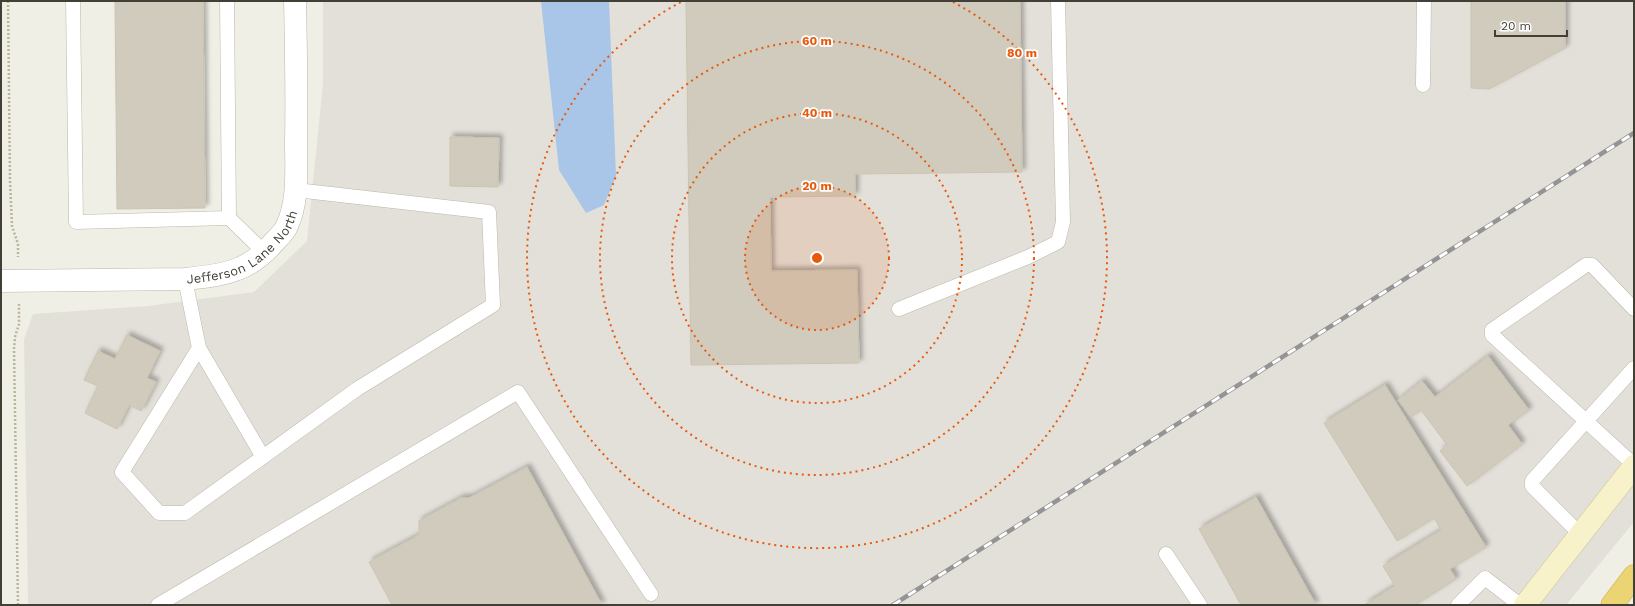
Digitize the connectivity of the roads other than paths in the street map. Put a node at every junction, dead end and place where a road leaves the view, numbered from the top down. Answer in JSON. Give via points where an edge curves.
{"nodes":[{"id":1,"x":73,"y":1,"type":"edge"},
{"id":2,"x":227,"y":1,"type":"edge"},
{"id":3,"x":295,"y":1,"type":"edge"},
{"id":4,"x":1058,"y":1,"type":"edge"},
{"id":5,"x":1424,"y":1,"type":"edge"},
{"id":6,"x":1423,"y":85,"type":"dead end"},
{"id":7,"x":296,"y":190,"type":"junction"},
{"id":8,"x":229,"y":218,"type":"junction"},
{"id":9,"x":265,"y":253,"type":"junction"},
{"id":10,"x":184,"y":279,"type":"junction"},
{"id":11,"x":1,"y":281,"type":"edge"},
{"id":12,"x":899,"y":309,"type":"dead end"},
{"id":13,"x":1634,"y":309,"type":"edge"},
{"id":14,"x":199,"y":348,"type":"junction"},
{"id":15,"x":1634,"y":368,"type":"edge"},
{"id":16,"x":1586,"y":422,"type":"junction"},
{"id":17,"x":263,"y":457,"type":"junction"},
{"id":18,"x":1634,"y":466,"type":"edge"},
{"id":19,"x":1580,"y":534,"type":"junction"},
{"id":20,"x":1166,"y":554,"type":"dead end"},
{"id":21,"x":1634,"y":576,"type":"edge"},
{"id":22,"x":651,"y":594,"type":"dead end"},
{"id":23,"x":158,"y":605,"type":"edge"},
{"id":24,"x":1200,"y":605,"type":"edge"},
{"id":25,"x":1458,"y":605,"type":"edge"},
{"id":26,"x":1520,"y":605,"type":"edge"},
{"id":27,"x":1525,"y":605,"type":"edge"},
{"id":28,"x":1612,"y":605,"type":"edge"}],
"edges":[{"from":1,"to":8,"type":"lane","via":[[76,222]]},
{"from":2,"to":8,"type":"lane"},
{"from":3,"to":7,"type":"street","name":"Jefferson Lane North"},
{"from":4,"to":12,"type":"lane","via":[[1062,222],[1058,242],[1028,257]]},
{"from":5,"to":6,"type":"lane"},
{"from":7,"to":9,"type":"street","name":"Jefferson Lane North","via":[[286,229]]},
{"from":7,"to":17,"type":"lane","via":[[489,212],[493,305],[358,389]]},
{"from":8,"to":9,"type":"lane"},
{"from":9,"to":10,"type":"street","name":"Jefferson Lane North","via":[[237,271]]},
{"from":10,"to":11,"type":"street","name":"Jefferson Lane North"},
{"from":10,"to":14,"type":"lane"},
{"from":13,"to":16,"type":"lane","via":[[1592,265],[1586,265],[1492,330],[1492,336]]},
{"from":14,"to":17,"type":"lane"},
{"from":14,"to":17,"type":"lane","via":[[122,472],[159,513],[184,513]]},
{"from":15,"to":16,"type":"lane"},
{"from":16,"to":18,"type":"lane"},
{"from":16,"to":19,"type":"lane","via":[[1532,481],[1532,486]]},
{"from":18,"to":19,"type":"street"},
{"from":19,"to":27,"type":"street"},
{"from":20,"to":24,"type":"lane"},
{"from":21,"to":28,"type":"highway"},
{"from":22,"to":23,"type":"lane","via":[[518,392]]},
{"from":25,"to":26,"type":"lane","via":[[1485,578]]}]}
